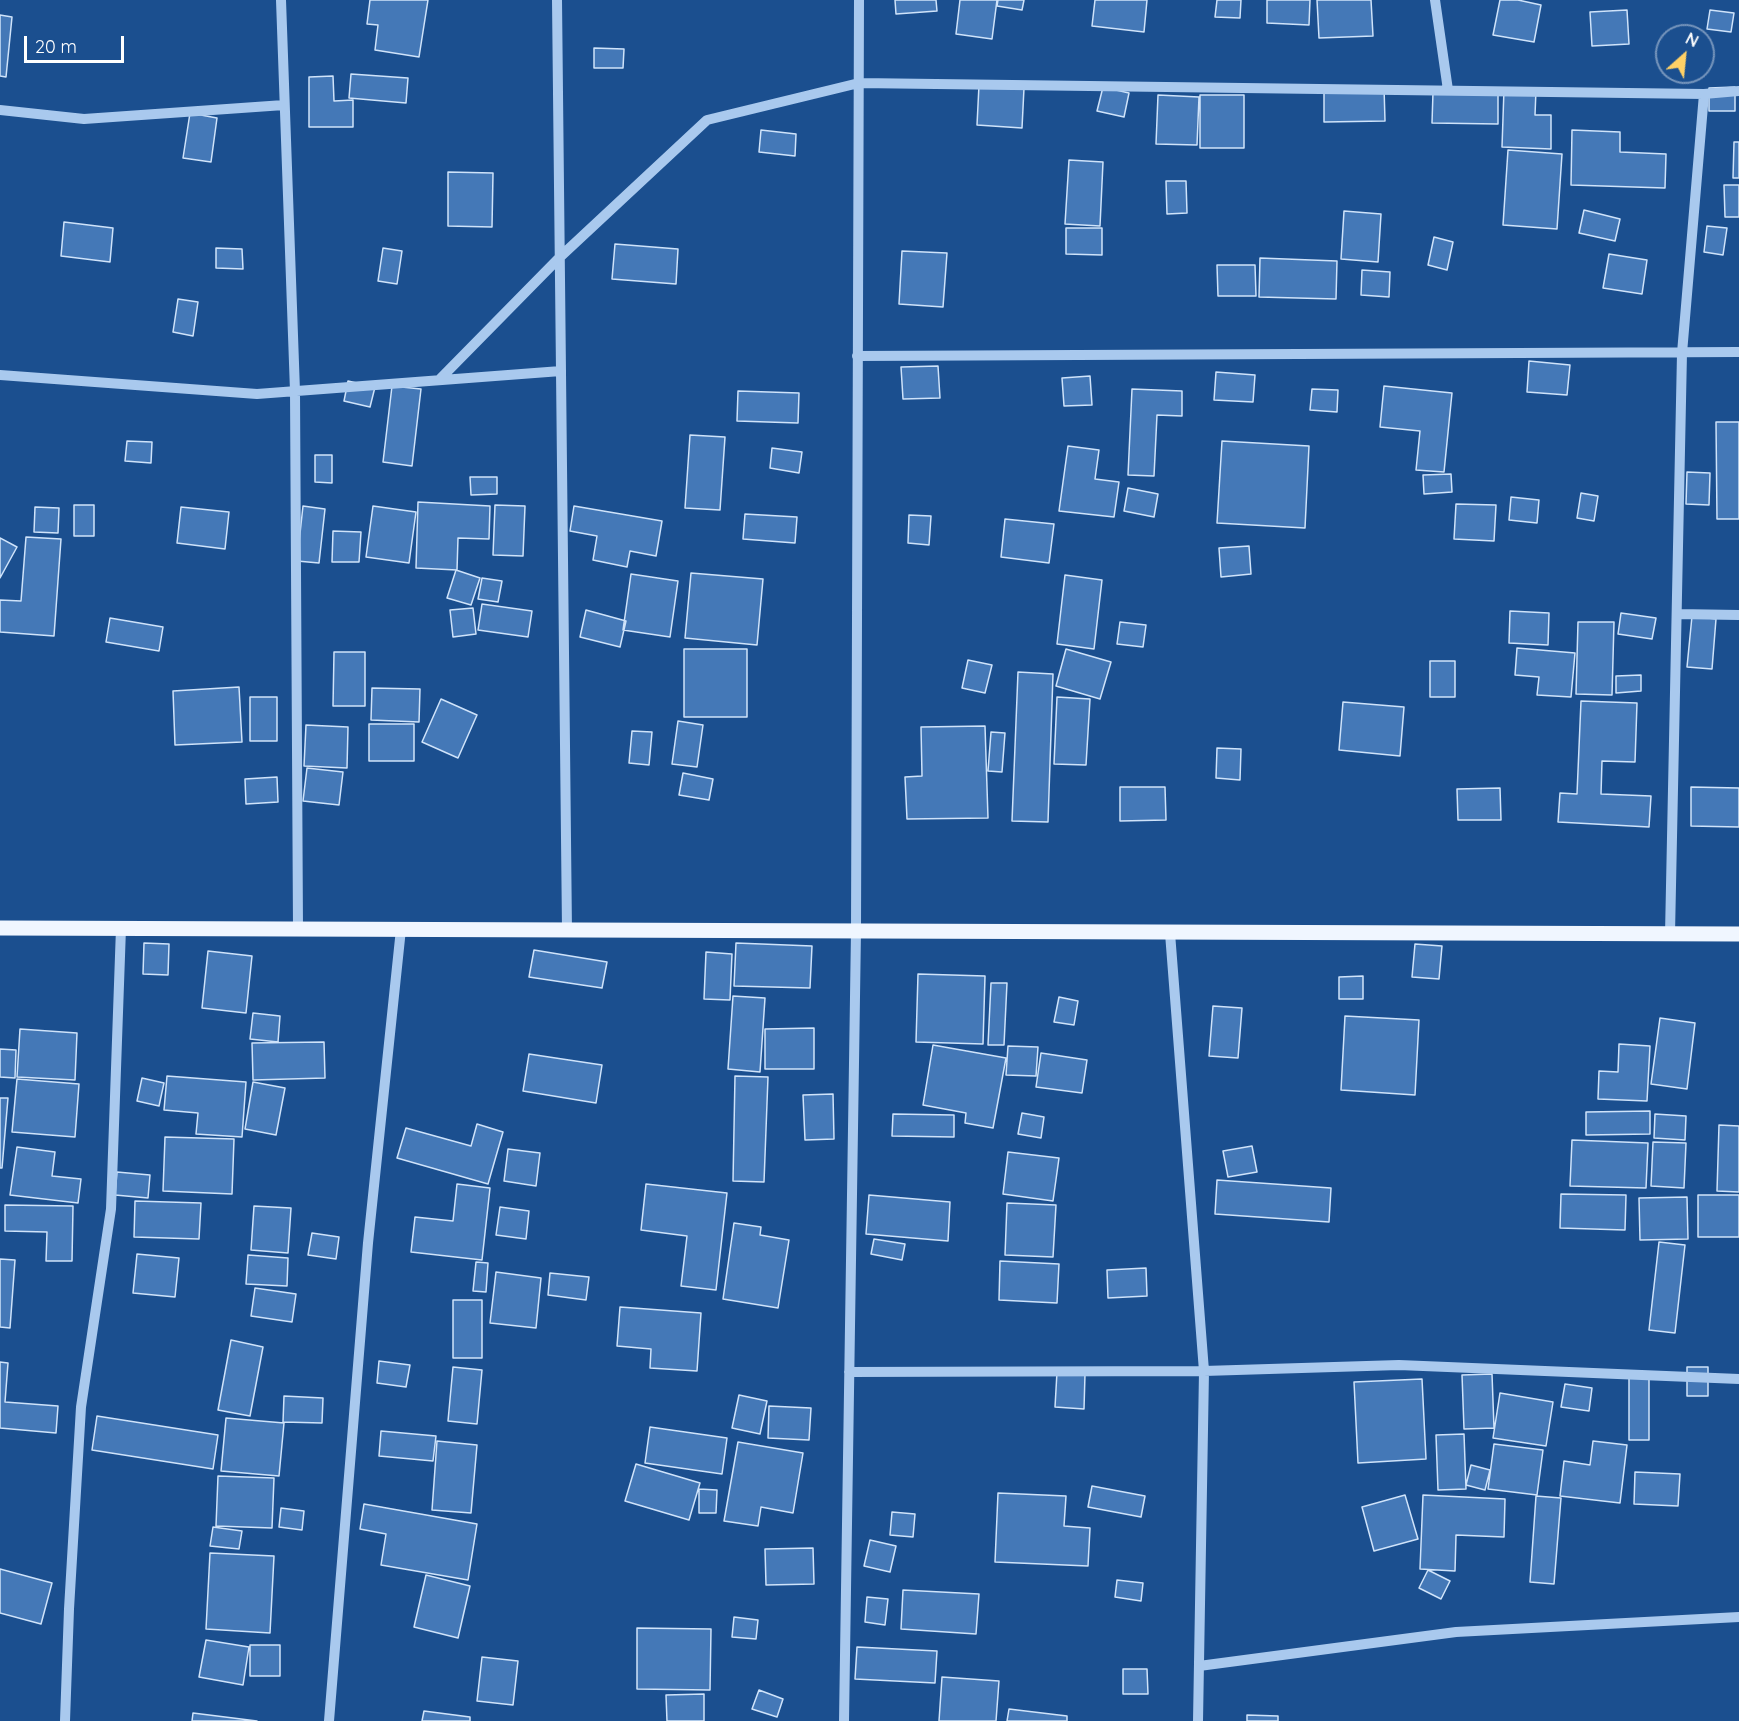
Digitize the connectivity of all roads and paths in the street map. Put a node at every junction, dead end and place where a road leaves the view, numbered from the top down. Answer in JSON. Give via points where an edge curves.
{"nodes":[{"id":1,"x":280,"y":0,"type":"edge"},
{"id":2,"x":556,"y":0,"type":"edge"},
{"id":3,"x":859,"y":0,"type":"edge"},
{"id":4,"x":1435,"y":0,"type":"edge"},
{"id":5,"x":859,"y":83,"type":"junction"},
{"id":6,"x":1448,"y":90,"type":"junction"},
{"id":7,"x":1739,"y":90,"type":"edge"},
{"id":8,"x":1704,"y":94,"type":"junction"},
{"id":9,"x":284,"y":105,"type":"junction"},
{"id":10,"x":0,"y":110,"type":"edge"},
{"id":11,"x":560,"y":257,"type":"junction"},
{"id":12,"x":1739,"y":352,"type":"edge"},
{"id":13,"x":1682,"y":353,"type":"junction"},
{"id":14,"x":857,"y":356,"type":"junction"},
{"id":15,"x":561,"y":371,"type":"junction"},
{"id":16,"x":0,"y":375,"type":"edge"},
{"id":17,"x":439,"y":380,"type":"junction"},
{"id":18,"x":295,"y":391,"type":"junction"},
{"id":19,"x":1677,"y":614,"type":"junction"},
{"id":20,"x":1739,"y":615,"type":"edge"},
{"id":21,"x":0,"y":928,"type":"edge"},
{"id":22,"x":121,"y":928,"type":"junction"},
{"id":23,"x":298,"y":929,"type":"junction"},
{"id":24,"x":401,"y":929,"type":"junction"},
{"id":25,"x":567,"y":930,"type":"junction"},
{"id":26,"x":856,"y":931,"type":"junction"},
{"id":27,"x":1170,"y":933,"type":"junction"},
{"id":28,"x":1670,"y":934,"type":"junction"},
{"id":29,"x":1739,"y":934,"type":"edge"},
{"id":30,"x":1204,"y":1371,"type":"junction"},
{"id":31,"x":849,"y":1372,"type":"junction"},
{"id":32,"x":1739,"y":1379,"type":"edge"},
{"id":33,"x":1739,"y":1617,"type":"edge"},
{"id":34,"x":1199,"y":1666,"type":"junction"},
{"id":35,"x":65,"y":1721,"type":"edge"},
{"id":36,"x":330,"y":1721,"type":"edge"},
{"id":37,"x":844,"y":1721,"type":"edge"},
{"id":38,"x":1198,"y":1721,"type":"edge"}],
"edges":[{"from":1,"to":9,"type":"street"},
{"from":2,"to":11,"type":"street"},
{"from":3,"to":5,"type":"street"},
{"from":4,"to":6,"type":"street"},
{"from":5,"to":6,"type":"street"},
{"from":5,"to":11,"type":"street","via":[[707,120]]},
{"from":5,"to":14,"type":"street"},
{"from":6,"to":8,"type":"street"},
{"from":7,"to":8,"type":"street"},
{"from":8,"to":13,"type":"street"},
{"from":9,"to":10,"type":"street","via":[[84,119]]},
{"from":9,"to":18,"type":"street"},
{"from":11,"to":15,"type":"street"},
{"from":11,"to":17,"type":"street"},
{"from":12,"to":13,"type":"street"},
{"from":13,"to":14,"type":"street"},
{"from":13,"to":19,"type":"street"},
{"from":14,"to":26,"type":"street"},
{"from":15,"to":17,"type":"street"},
{"from":15,"to":25,"type":"street"},
{"from":16,"to":18,"type":"street","via":[[257,394]]},
{"from":17,"to":18,"type":"street"},
{"from":18,"to":23,"type":"street"},
{"from":19,"to":20,"type":"street"},
{"from":19,"to":28,"type":"street"},
{"from":21,"to":22,"type":"main road"},
{"from":22,"to":23,"type":"main road"},
{"from":22,"to":35,"type":"street","via":[[111,1209],[81,1407]]},
{"from":23,"to":24,"type":"main road"},
{"from":24,"to":25,"type":"main road"},
{"from":24,"to":36,"type":"street","via":[[368,1243]]},
{"from":25,"to":26,"type":"main road"},
{"from":26,"to":27,"type":"main road"},
{"from":26,"to":31,"type":"street"},
{"from":27,"to":28,"type":"main road"},
{"from":27,"to":30,"type":"street"},
{"from":28,"to":29,"type":"main road"},
{"from":30,"to":31,"type":"street"},
{"from":30,"to":32,"type":"street","via":[[1399,1365]]},
{"from":30,"to":34,"type":"street"},
{"from":31,"to":37,"type":"street"},
{"from":33,"to":34,"type":"street","via":[[1456,1632]]},
{"from":34,"to":38,"type":"street"}]}
